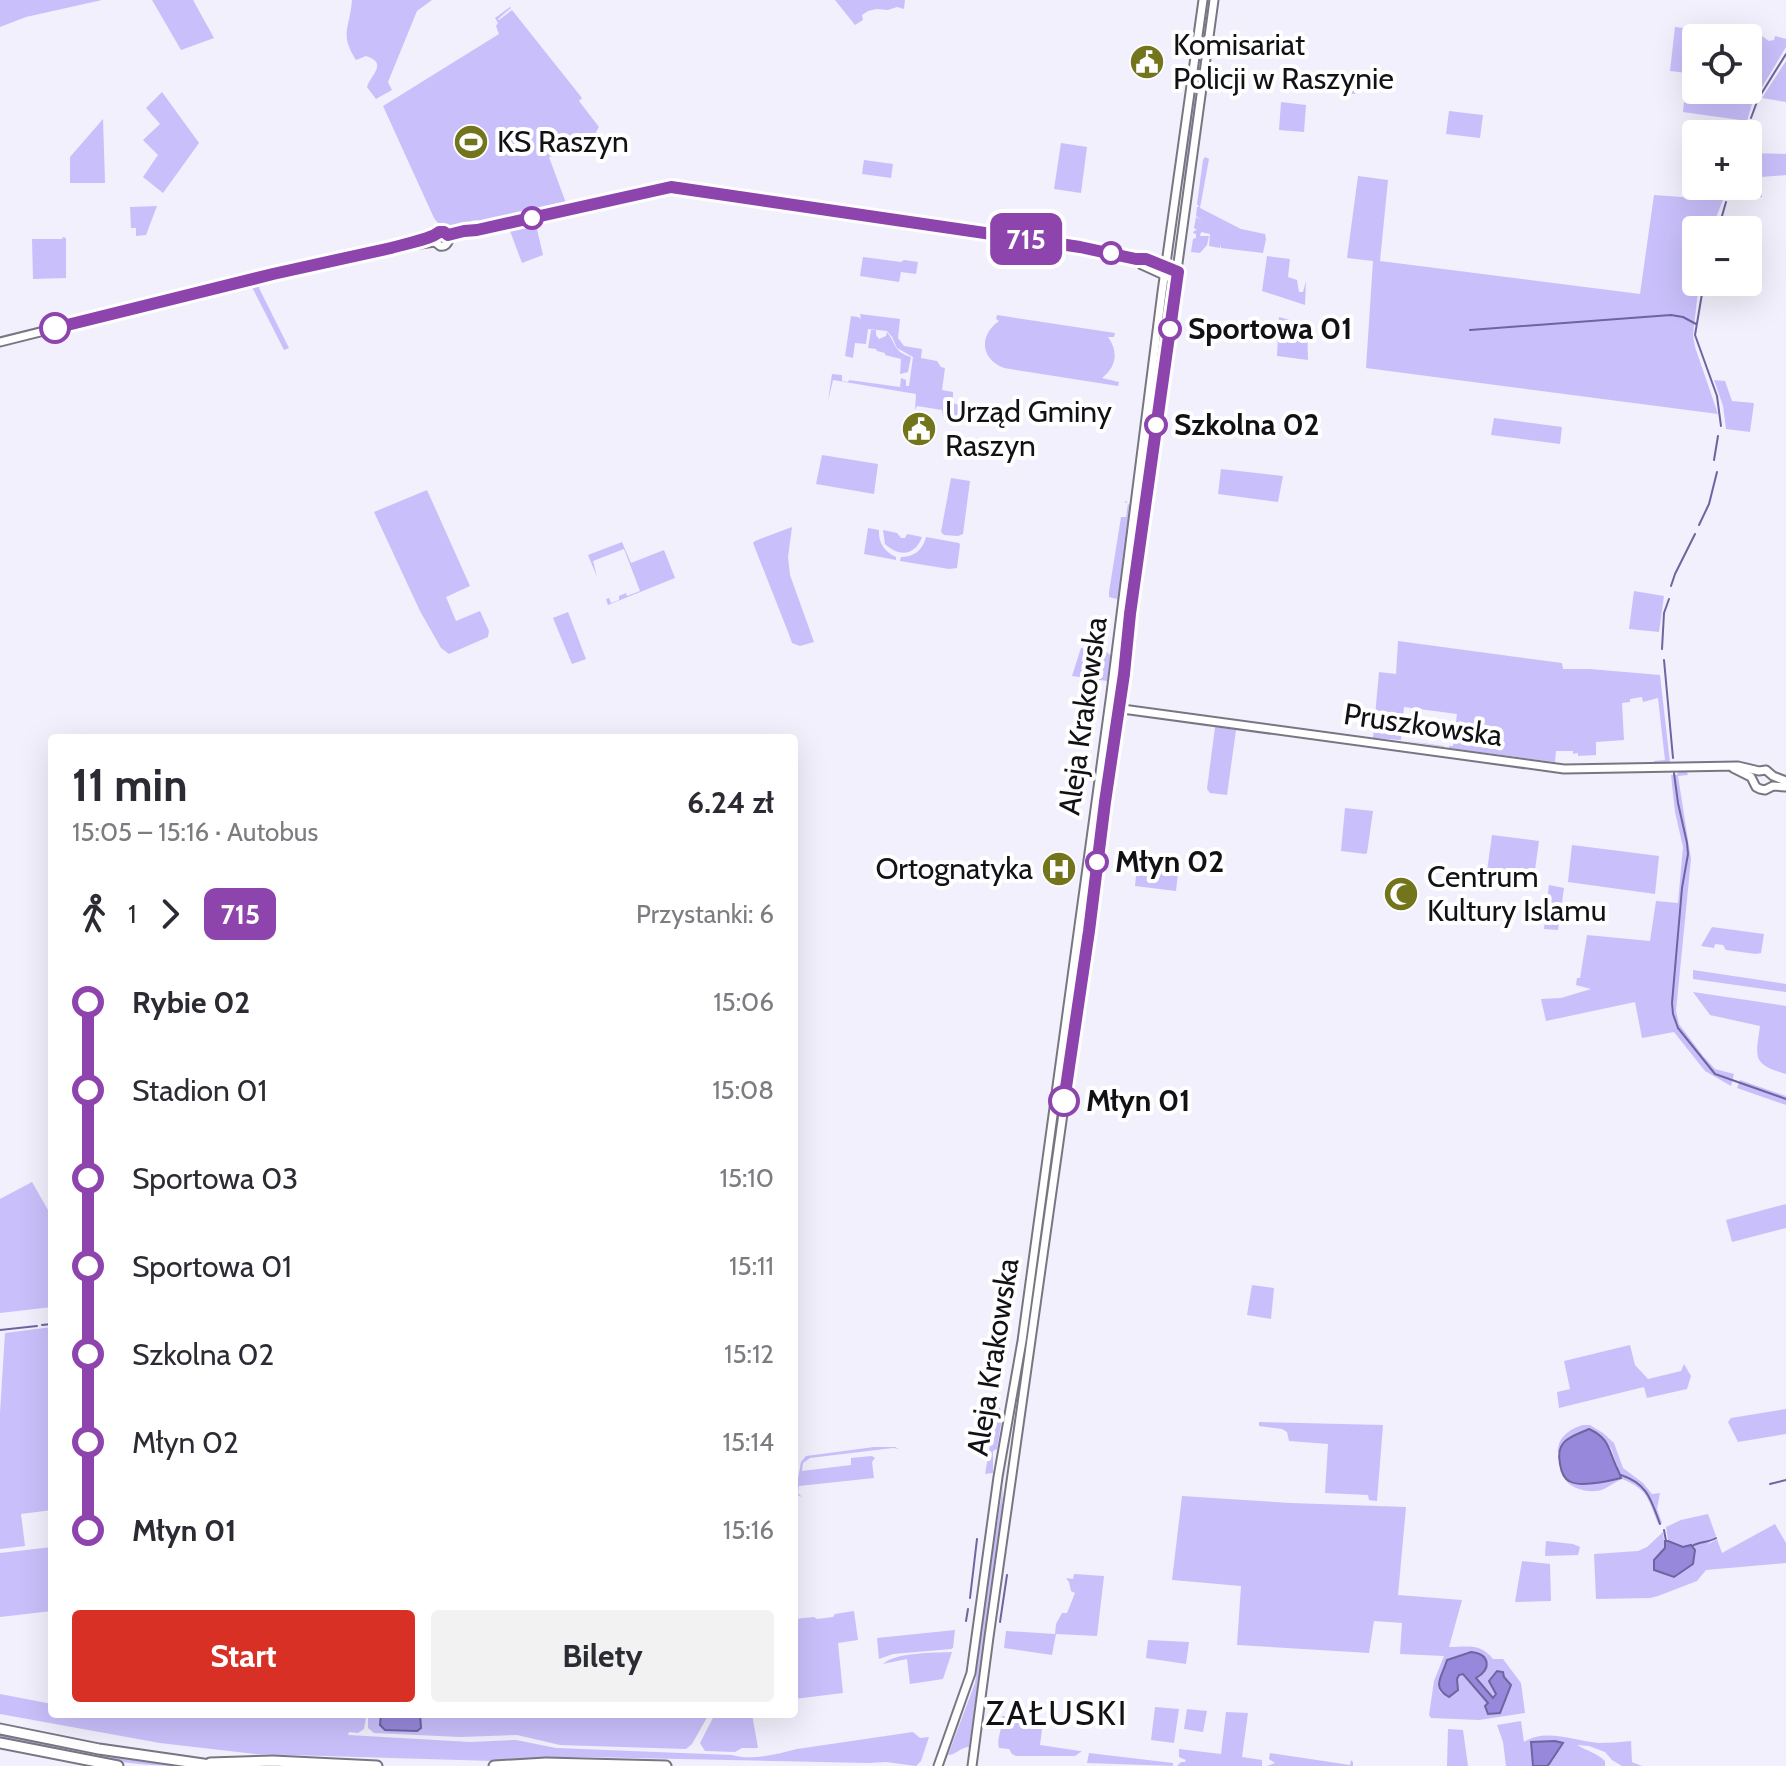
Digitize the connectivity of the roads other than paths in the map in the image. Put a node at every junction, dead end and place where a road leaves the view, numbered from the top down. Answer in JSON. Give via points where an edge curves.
{"nodes":[{"id":1,"x":1203,"y":0,"type":"edge"},
{"id":2,"x":1214,"y":0,"type":"edge"},
{"id":3,"x":1136,"y":259,"type":"junction"},
{"id":4,"x":1166,"y":266,"type":"junction"},
{"id":5,"x":1165,"y":276,"type":"junction"},
{"id":6,"x":1177,"y":276,"type":"junction"},
{"id":7,"x":0,"y":342,"type":"edge"},
{"id":8,"x":1109,"y":707,"type":"junction"},
{"id":9,"x":1119,"y":708,"type":"junction"},
{"id":10,"x":1731,"y":767,"type":"junction"},
{"id":11,"x":1759,"y":771,"type":"junction"},
{"id":12,"x":1773,"y":776,"type":"junction"},
{"id":13,"x":1753,"y":780,"type":"junction"},
{"id":14,"x":1786,"y":784,"type":"edge"},
{"id":15,"x":1771,"y":786,"type":"junction"},
{"id":16,"x":0,"y":1729,"type":"edge"},
{"id":17,"x":0,"y":1743,"type":"edge"},
{"id":18,"x":199,"y":1763,"type":"junction"},
{"id":19,"x":118,"y":1766,"type":"edge"},
{"id":20,"x":217,"y":1766,"type":"edge"},
{"id":21,"x":377,"y":1766,"type":"edge"},
{"id":22,"x":494,"y":1766,"type":"edge"},
{"id":23,"x":666,"y":1766,"type":"edge"},
{"id":24,"x":938,"y":1766,"type":"edge"},
{"id":25,"x":972,"y":1766,"type":"edge"}],
"edges":[{"from":1,"to":4,"type":"main road","name":"Aleja Krakowska"},
{"from":2,"to":6,"type":"main road","name":"Aleja Krakowska"},
{"from":3,"to":4,"type":"main road"},
{"from":3,"to":5,"type":"main road"},
{"from":3,"to":7,"type":"main road","via":[[671,187],[449,237],[441,232],[435,239]]},
{"from":4,"to":5,"type":"main road","name":"Aleja Krakowska"},
{"from":4,"to":6,"type":"main road"},
{"from":5,"to":6,"type":"main road"},
{"from":5,"to":8,"type":"main road","name":"Aleja Krakowska"},
{"from":6,"to":9,"type":"main road","name":"Aleja Krakowska"},
{"from":8,"to":9,"type":"main road","name":"Pruszkowska"},
{"from":8,"to":24,"type":"main road","name":"Aleja Krakowska","via":[[971,1673]]},
{"from":9,"to":10,"type":"main road","name":"Pruszkowska","via":[[1564,769]]},
{"from":9,"to":25,"type":"main road","name":"Aleja Krakowska"},
{"from":10,"to":11,"type":"main road","name":"Pruszkowska"},
{"from":10,"to":13,"type":"main road"},
{"from":11,"to":12,"type":"main road"},
{"from":11,"to":13,"type":"main road"},
{"from":12,"to":14,"type":"main road"},
{"from":12,"to":15,"type":"main road"},
{"from":13,"to":15,"type":"main road","via":[[1760,789]]},
{"from":14,"to":15,"type":"main road"},
{"from":16,"to":18,"type":"highway"},
{"from":17,"to":19,"type":"highway"},
{"from":18,"to":20,"type":"highway"},
{"from":18,"to":21,"type":"highway"},
{"from":22,"to":23,"type":"highway"}]}
